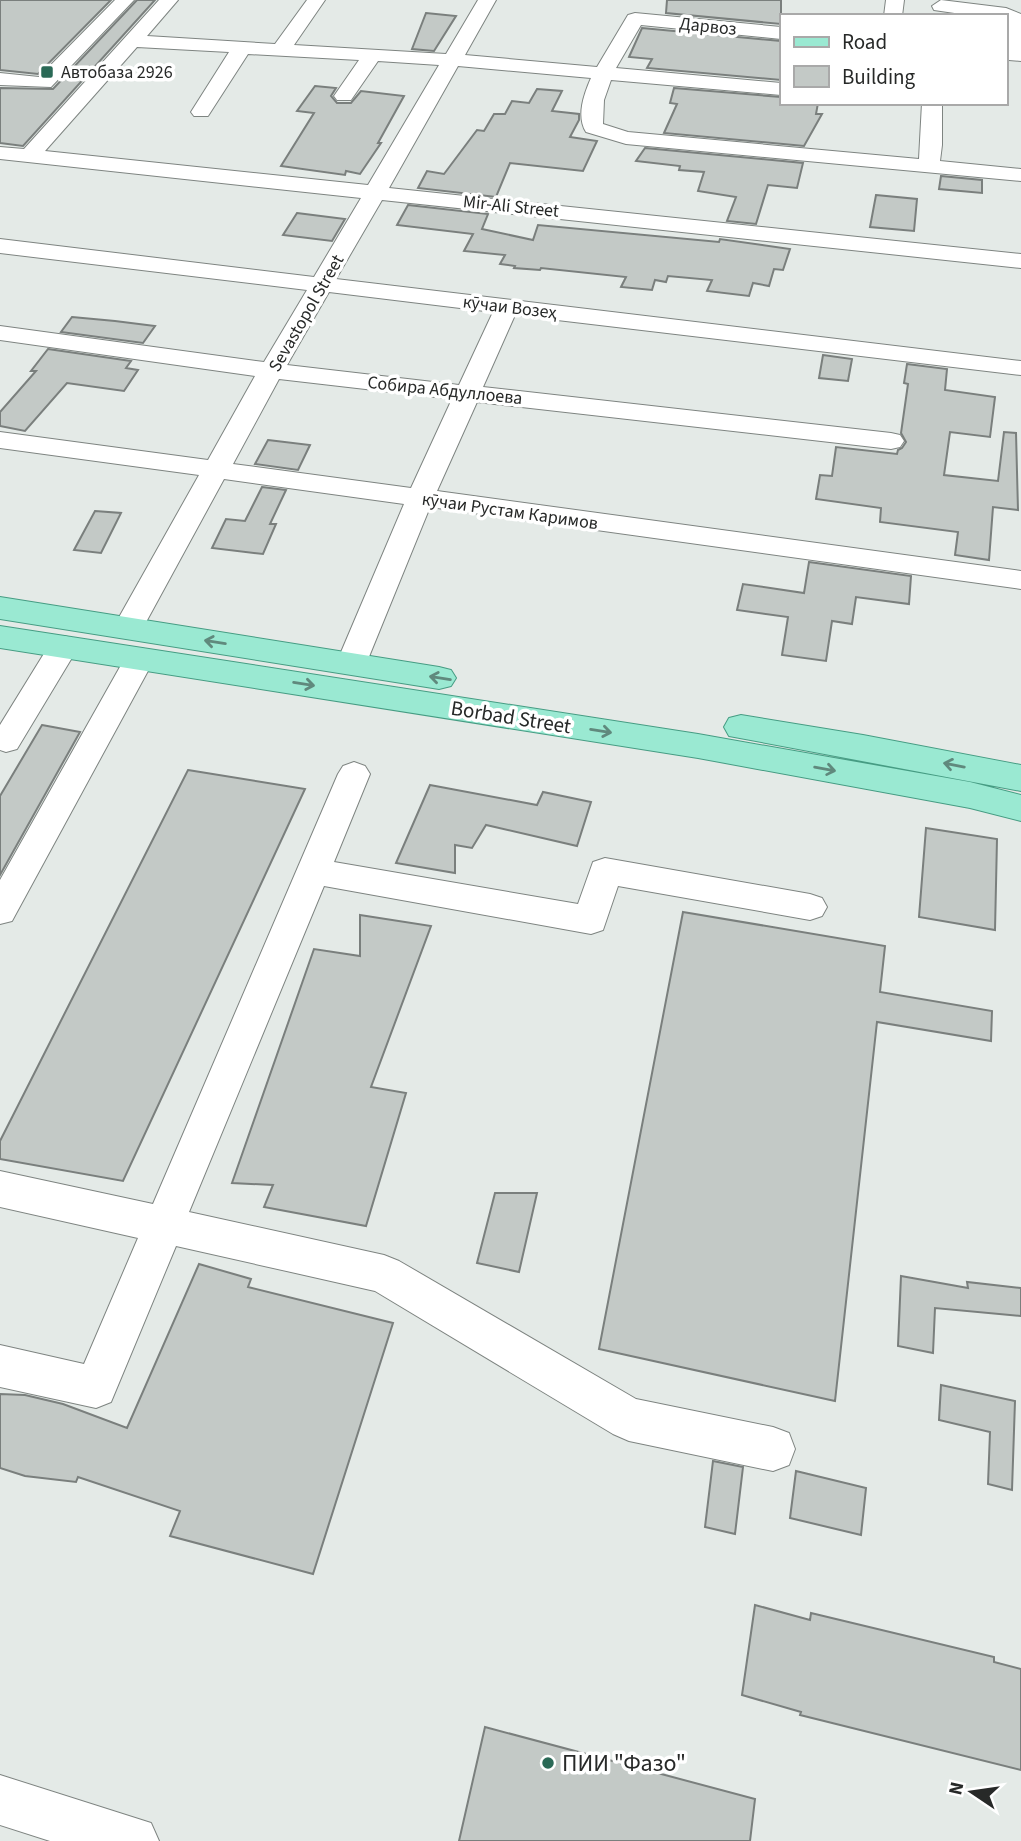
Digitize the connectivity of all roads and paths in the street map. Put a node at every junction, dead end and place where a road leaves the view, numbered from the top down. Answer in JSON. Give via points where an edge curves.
{"nodes":[{"id":1,"x":125,"y":0,"type":"edge"},
{"id":2,"x":169,"y":0,"type":"edge"},
{"id":3,"x":316,"y":0,"type":"edge"},
{"id":4,"x":487,"y":0,"type":"edge"},
{"id":5,"x":941,"y":6,"type":"dead end"},
{"id":6,"x":1006,"y":14,"type":"edge"},
{"id":7,"x":1007,"y":14,"type":"edge"},
{"id":8,"x":780,"y":33,"type":"edge"},
{"id":9,"x":133,"y":41,"type":"junction"},
{"id":10,"x":241,"y":49,"type":"junction"},
{"id":11,"x":280,"y":51,"type":"junction"},
{"id":12,"x":1014,"y":55,"type":"edge"},
{"id":13,"x":372,"y":56,"type":"junction"},
{"id":14,"x":453,"y":60,"type":"junction"},
{"id":15,"x":604,"y":73,"type":"junction"},
{"id":16,"x":0,"y":79,"type":"edge"},
{"id":17,"x":780,"y":89,"type":"edge"},
{"id":18,"x":344,"y":96,"type":"dead end"},
{"id":19,"x":932,"y":105,"type":"edge"},
{"id":20,"x":201,"y":112,"type":"dead end"},
{"id":21,"x":0,"y":153,"type":"edge"},
{"id":22,"x":29,"y":156,"type":"junction"},
{"id":23,"x":928,"y":166,"type":"junction"},
{"id":24,"x":1021,"y":175,"type":"edge"},
{"id":25,"x":378,"y":192,"type":"junction"},
{"id":26,"x":0,"y":246,"type":"edge"},
{"id":27,"x":1021,"y":261,"type":"edge"},
{"id":28,"x":321,"y":284,"type":"junction"},
{"id":29,"x":507,"y":307,"type":"junction"},
{"id":30,"x":0,"y":333,"type":"edge"},
{"id":31,"x":1021,"y":368,"type":"edge"},
{"id":32,"x":271,"y":371,"type":"junction"},
{"id":33,"x":467,"y":393,"type":"junction"},
{"id":34,"x":0,"y":440,"type":"edge"},
{"id":35,"x":891,"y":441,"type":"dead end"},
{"id":36,"x":216,"y":471,"type":"junction"},
{"id":37,"x":420,"y":499,"type":"junction"},
{"id":38,"x":1021,"y":580,"type":"edge"},
{"id":39,"x":0,"y":608,"type":"edge"},
{"id":40,"x":0,"y":637,"type":"edge"},
{"id":41,"x":134,"y":643,"type":"junction"},
{"id":42,"x":64,"y":646,"type":"junction"},
{"id":43,"x":351,"y":664,"type":"junction"},
{"id":44,"x":2,"y":744,"type":"edge"},
{"id":45,"x":354,"y":774,"type":"dead end"},
{"id":46,"x":1021,"y":778,"type":"edge"},
{"id":47,"x":1021,"y":808,"type":"edge"},
{"id":48,"x":313,"y":871,"type":"junction"},
{"id":49,"x":3,"y":898,"type":"edge"},
{"id":50,"x":810,"y":907,"type":"dead end"},
{"id":51,"x":0,"y":1189,"type":"edge"},
{"id":52,"x":164,"y":1226,"type":"junction"},
{"id":53,"x":0,"y":1366,"type":"edge"},
{"id":54,"x":773,"y":1449,"type":"dead end"},
{"id":55,"x":0,"y":1800,"type":"edge"},
{"id":56,"x":133,"y":1841,"type":"edge"}],
"edges":[{"from":1,"to":16,"type":"street","via":[[44,83]]},
{"from":2,"to":9,"type":"street"},
{"from":3,"to":11,"type":"street"},
{"from":4,"to":14,"type":"street","name":"Sevastopol Street"},
{"from":5,"to":6,"type":"street"},
{"from":7,"to":12,"type":"street","via":[[1014,18],[1017,28]]},
{"from":8,"to":15,"type":"street","name":"Дарвоз","via":[[635,19]]},
{"from":9,"to":10,"type":"street"},
{"from":9,"to":22,"type":"street"},
{"from":10,"to":11,"type":"street"},
{"from":10,"to":20,"type":"street"},
{"from":11,"to":13,"type":"street"},
{"from":13,"to":14,"type":"street"},
{"from":13,"to":18,"type":"street"},
{"from":14,"to":15,"type":"street"},
{"from":14,"to":25,"type":"street","name":"Sevastopol Street"},
{"from":15,"to":17,"type":"street"},
{"from":15,"to":23,"type":"street","via":[[590,112],[593,128],[625,138]]},
{"from":19,"to":23,"type":"street"},
{"from":21,"to":22,"type":"street","name":"Mir-Ali Street"},
{"from":22,"to":25,"type":"street","name":"Mir-Ali Street"},
{"from":23,"to":24,"type":"street"},
{"from":25,"to":27,"type":"street","name":"Mir-Ali Street"},
{"from":25,"to":28,"type":"street","name":"Sevastopol Street"},
{"from":26,"to":28,"type":"street","name":"кӯчаи Возеҳ"},
{"from":28,"to":29,"type":"street","name":"кӯчаи Возеҳ"},
{"from":28,"to":32,"type":"street","name":"Sevastopol Street"},
{"from":29,"to":31,"type":"street","name":"кӯчаи Возеҳ"},
{"from":29,"to":33,"type":"street"},
{"from":30,"to":32,"type":"street","name":"Собира Абдуллоева"},
{"from":32,"to":33,"type":"street","name":"Собира Абдуллоева"},
{"from":32,"to":36,"type":"street","name":"Sevastopol Street"},
{"from":33,"to":35,"type":"street","name":"Собира Абдуллоева"},
{"from":33,"to":37,"type":"street"},
{"from":34,"to":36,"type":"street","name":"кӯчаи Рустам Каримов"},
{"from":36,"to":37,"type":"street","name":"кӯчаи Рустам Каримов"},
{"from":36,"to":41,"type":"street","name":"Sevastopol Street"},
{"from":37,"to":38,"type":"street","name":"кӯчаи Рустам Каримов"},
{"from":37,"to":43,"type":"street"},
{"from":39,"to":41,"type":"main road","name":"Borbad Street"},
{"from":40,"to":42,"type":"main road","name":"Borbad Street"},
{"from":41,"to":42,"type":"main road","name":"Borbad Street"},
{"from":43,"to":41,"type":"main road","name":"Borbad Street","one_way":true},
{"from":41,"to":47,"type":"main road","name":"Borbad Street","one_way":true},
{"from":41,"to":49,"type":"street","name":"Sevastopol Street"},
{"from":42,"to":44,"type":"street"},
{"from":46,"to":43,"type":"main road","name":"Borbad Street","one_way":true,"via":[[863,747]]},
{"from":45,"to":48,"type":"street"},
{"from":48,"to":50,"type":"street","via":[[591,920],[605,871]]},
{"from":48,"to":52,"type":"street"},
{"from":51,"to":52,"type":"street"},
{"from":52,"to":53,"type":"street","via":[[96,1387]]},
{"from":52,"to":54,"type":"street","via":[[384,1274],[629,1419]]},
{"from":55,"to":56,"type":"street"}]}
